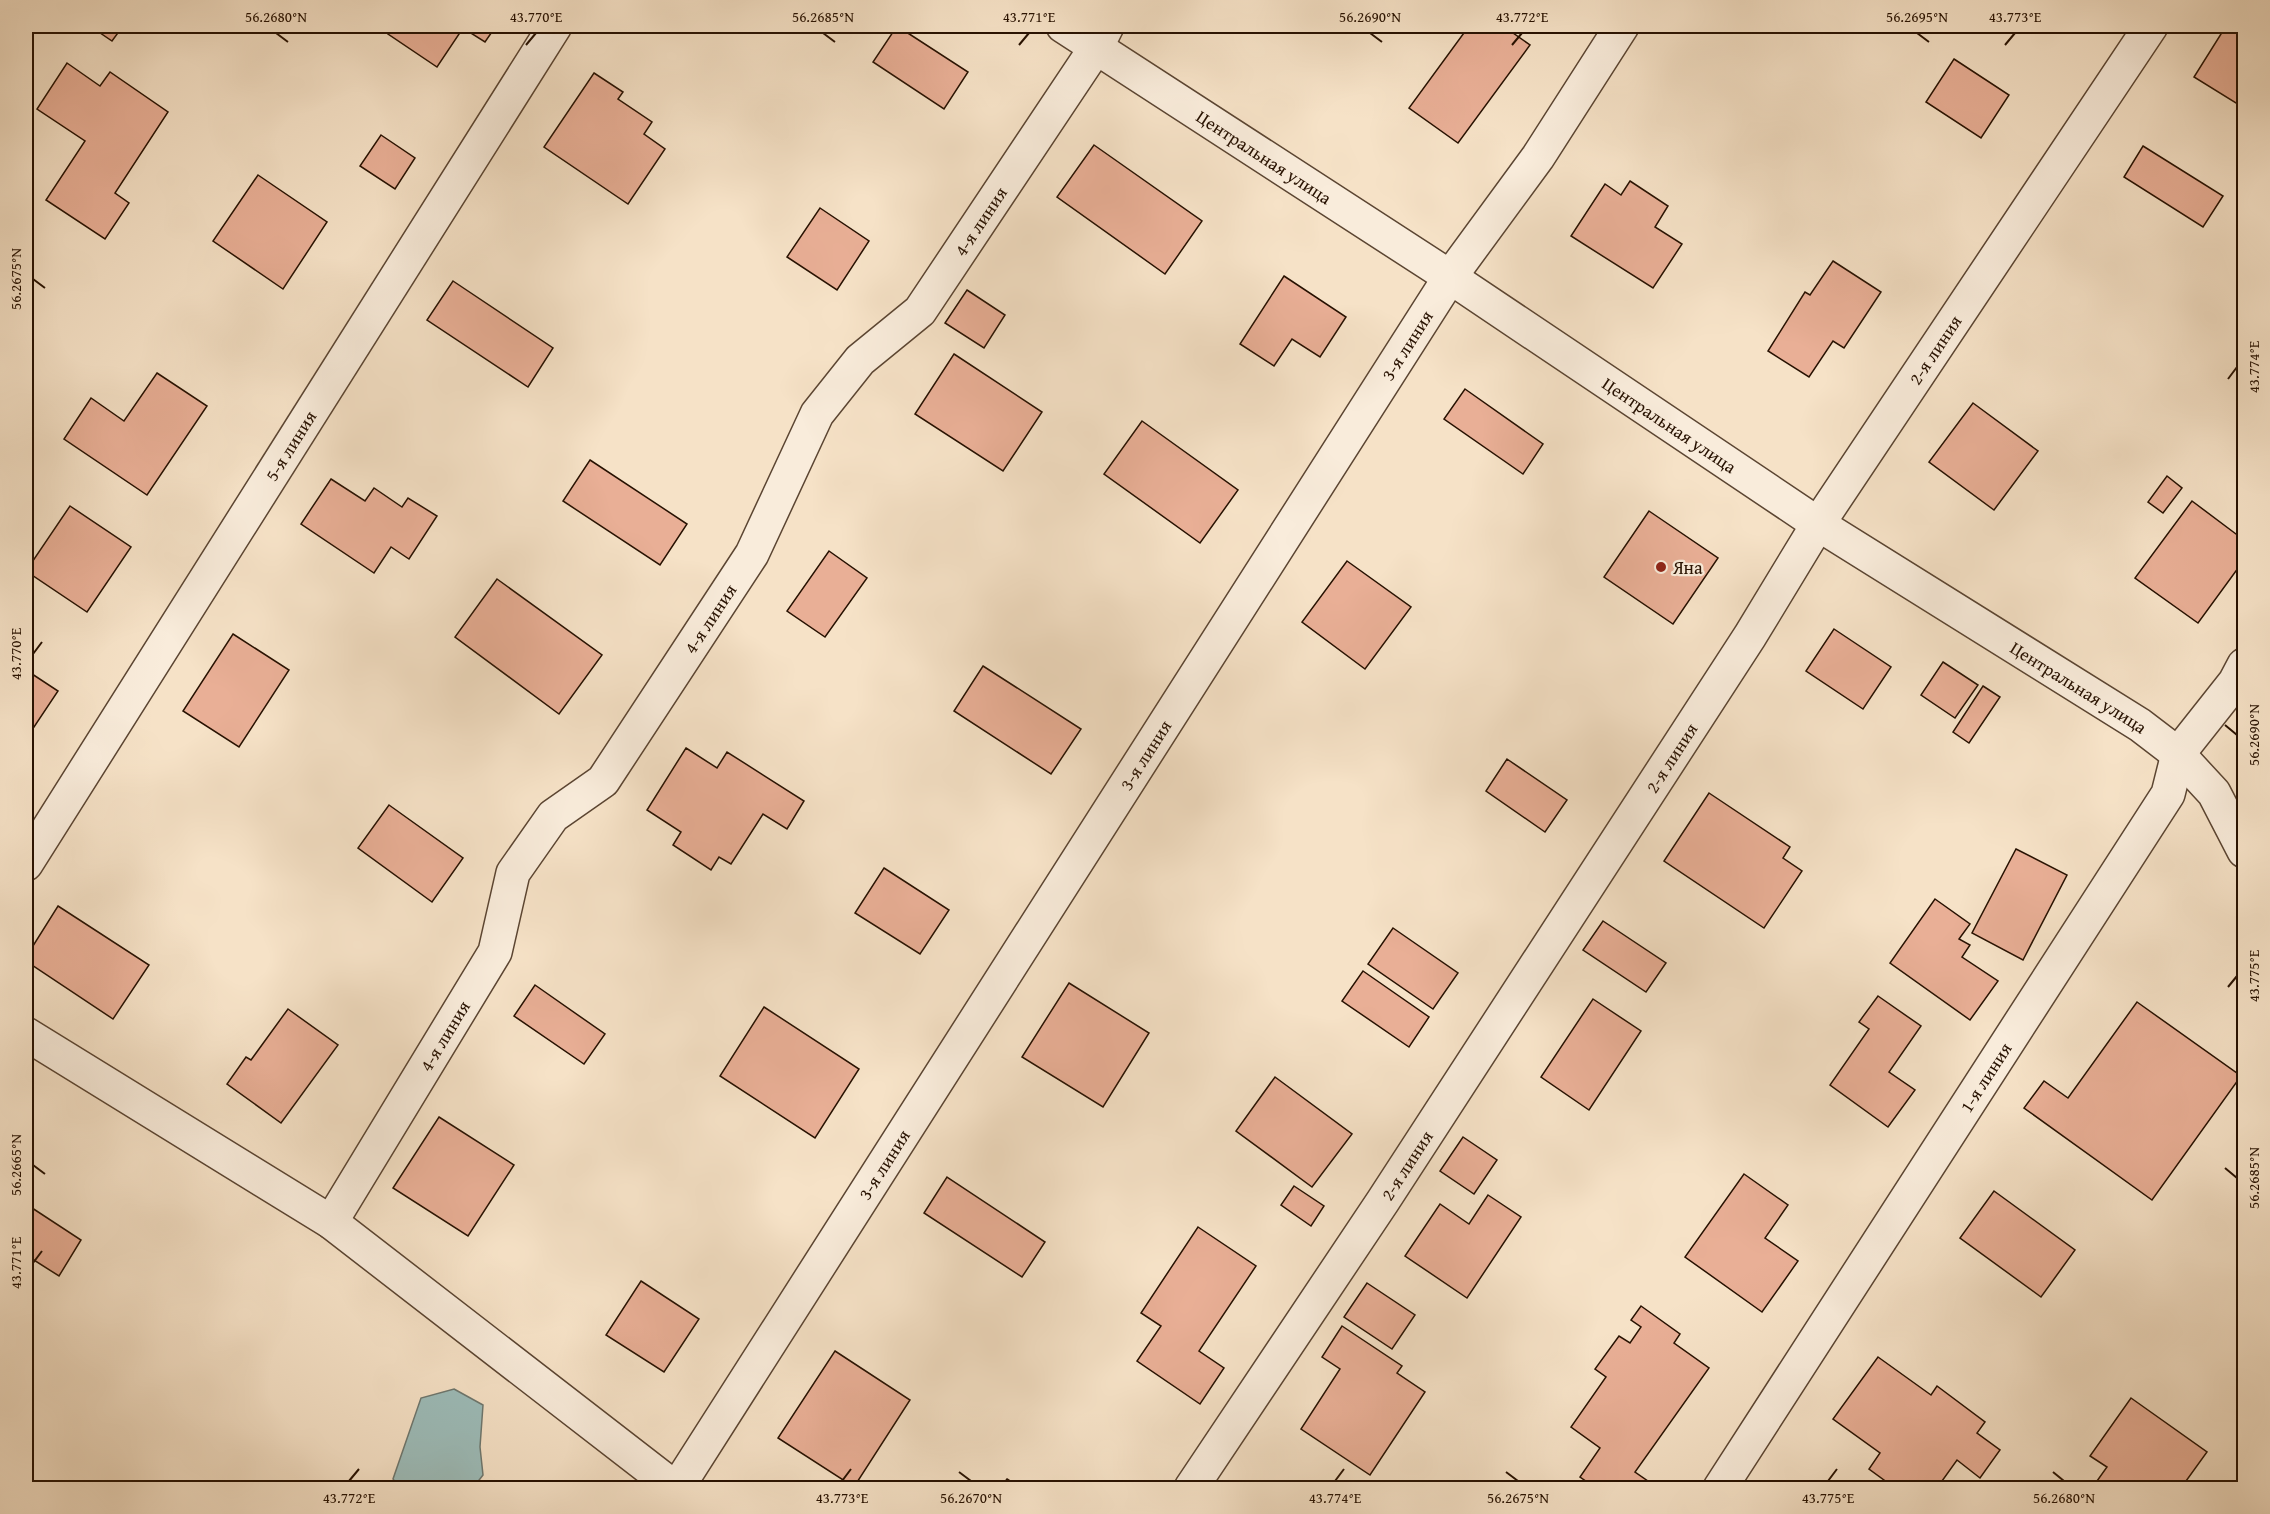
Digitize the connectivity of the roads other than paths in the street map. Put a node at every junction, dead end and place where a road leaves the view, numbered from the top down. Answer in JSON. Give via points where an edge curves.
{"nodes":[{"id":1,"x":555,"y":26,"type":"edge"},
{"id":2,"x":1063,"y":26,"type":"edge"},
{"id":3,"x":1622,"y":26,"type":"edge"},
{"id":4,"x":2151,"y":26,"type":"edge"},
{"id":5,"x":1102,"y":36,"type":"edge"},
{"id":6,"x":1450,"y":277,"type":"junction"},
{"id":7,"x":1818,"y":524,"type":"junction"},
{"id":8,"x":2244,"y":665,"type":"edge"},
{"id":9,"x":2178,"y":754,"type":"junction"},
{"id":10,"x":2243,"y":844,"type":"edge"},
{"id":11,"x":26,"y":864,"type":"edge"},
{"id":12,"x":26,"y":1034,"type":"edge"},
{"id":13,"x":331,"y":1222,"type":"junction"},
{"id":14,"x":676,"y":1488,"type":"edge"},
{"id":15,"x":1191,"y":1488,"type":"edge"},
{"id":16,"x":1720,"y":1488,"type":"edge"}],
"edges":[{"from":1,"to":11,"type":"street","name":"5-я линия"},
{"from":2,"to":5,"type":"street","name":"Центральная улица"},
{"from":3,"to":6,"type":"street","name":"3-я линия","via":[[1538,157]]},
{"from":4,"to":7,"type":"street","name":"2-я линия"},
{"from":5,"to":6,"type":"street","name":"Центральная улица"},
{"from":5,"to":13,"type":"street","name":"4-я линия","via":[[920,311],[860,360],[818,414],[752,554],[603,781],[553,816],[513,873],[495,952]]},
{"from":6,"to":7,"type":"street","name":"Центральная улица"},
{"from":6,"to":14,"type":"street","name":"3-я линия"},
{"from":7,"to":9,"type":"street","name":"Центральная улица","via":[[2140,725]]},
{"from":7,"to":15,"type":"street","name":"2-я линия","via":[[1383,1201]]},
{"from":8,"to":9,"type":"street","name":"1-я линия"},
{"from":9,"to":10,"type":"street","name":"Центральная улица","via":[[2214,793]]},
{"from":9,"to":16,"type":"street","name":"1-я линия","via":[[2168,794]]},
{"from":12,"to":13,"type":"street"},
{"from":13,"to":14,"type":"street"}]}
